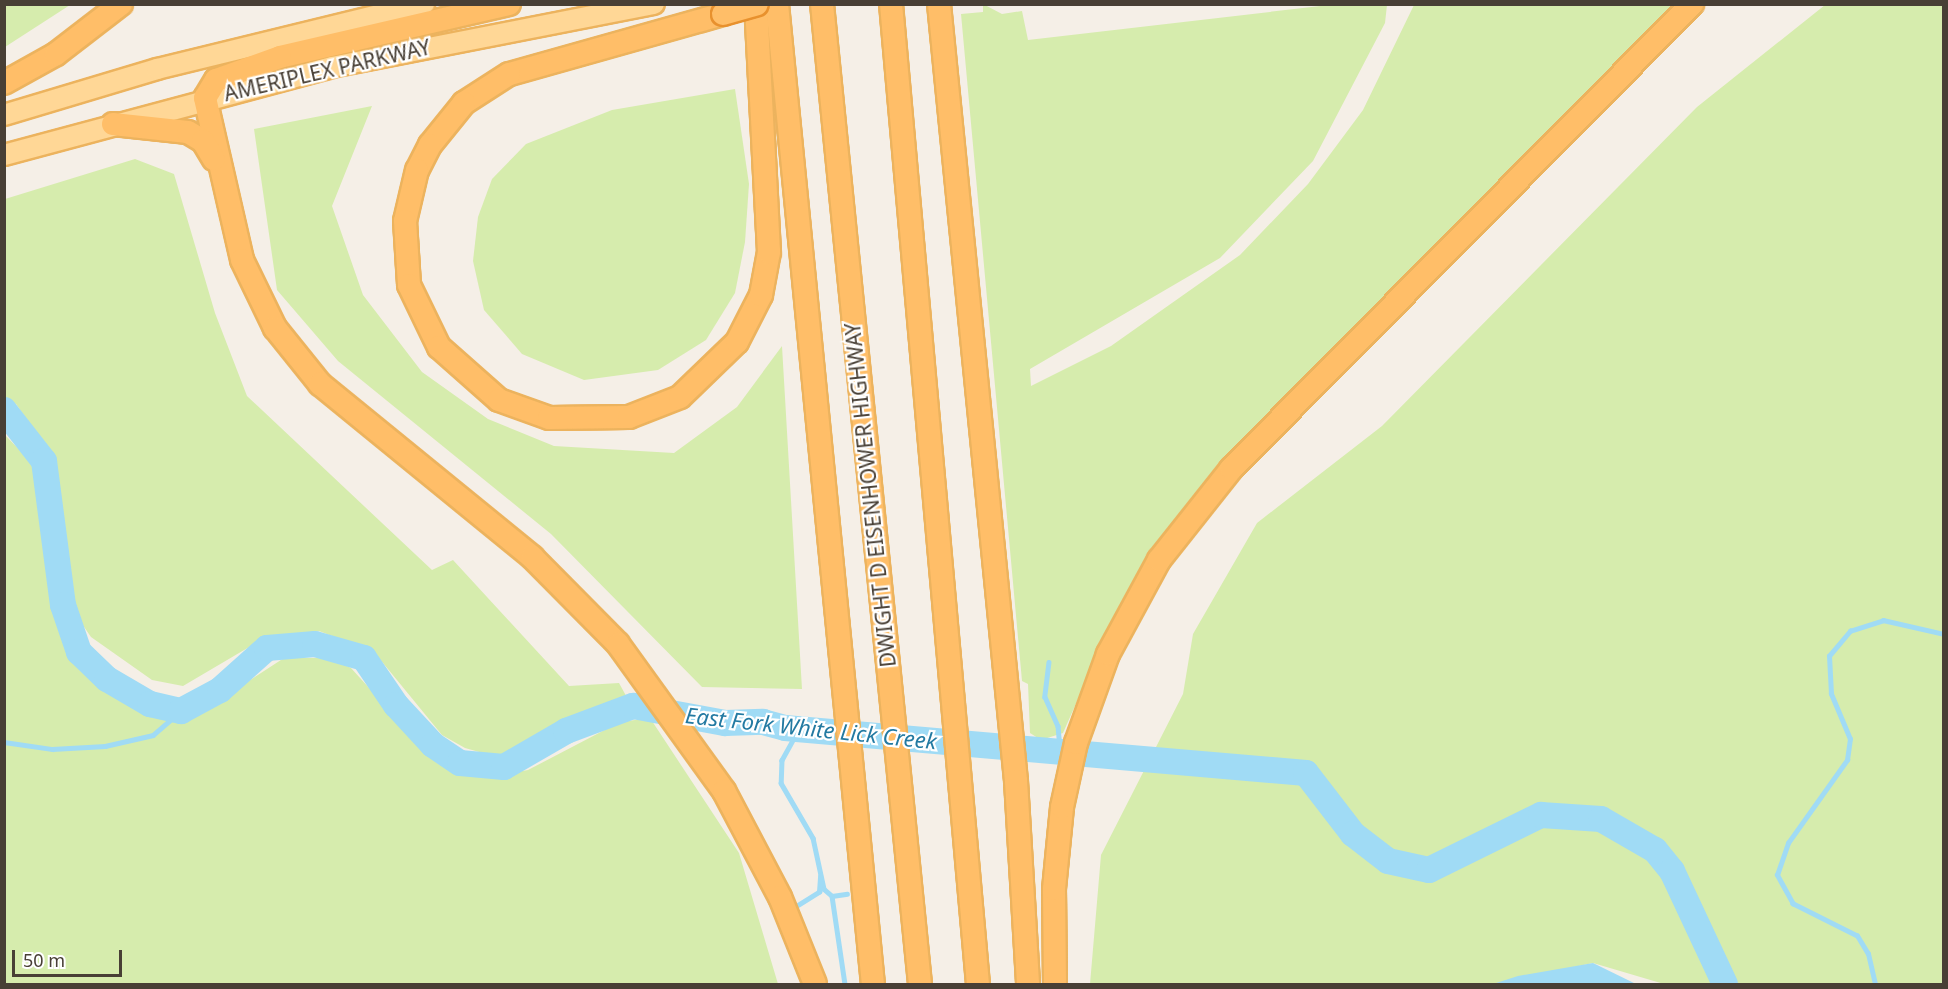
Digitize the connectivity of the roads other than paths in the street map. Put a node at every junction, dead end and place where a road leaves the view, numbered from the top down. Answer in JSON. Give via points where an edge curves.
{"nodes":[{"id":1,"x":121,"y":4,"type":"edge"},
{"id":2,"x":424,"y":4,"type":"edge"},
{"id":3,"x":509,"y":4,"type":"edge"},
{"id":4,"x":654,"y":4,"type":"edge"},
{"id":5,"x":756,"y":4,"type":"edge"},
{"id":6,"x":777,"y":4,"type":"edge"},
{"id":7,"x":822,"y":4,"type":"edge"},
{"id":8,"x":891,"y":4,"type":"edge"},
{"id":9,"x":939,"y":4,"type":"edge"},
{"id":10,"x":944,"y":4,"type":"edge"},
{"id":11,"x":1692,"y":4,"type":"edge"},
{"id":12,"x":330,"y":37,"type":"junction"},
{"id":13,"x":280,"y":49,"type":"junction"},
{"id":14,"x":948,"y":75,"type":"junction"},
{"id":15,"x":4,"y":83,"type":"edge"},
{"id":16,"x":205,"y":98,"type":"junction"},
{"id":17,"x":4,"y":115,"type":"edge"},
{"id":18,"x":113,"y":124,"type":"junction"},
{"id":19,"x":4,"y":155,"type":"edge"},
{"id":20,"x":215,"y":160,"type":"junction"},
{"id":21,"x":815,"y":984,"type":"edge"},
{"id":22,"x":873,"y":984,"type":"edge"},
{"id":23,"x":920,"y":984,"type":"edge"},
{"id":24,"x":978,"y":984,"type":"edge"},
{"id":25,"x":1028,"y":984,"type":"edge"},
{"id":26,"x":1055,"y":984,"type":"edge"}],
"edges":[{"from":1,"to":15,"type":"highway","via":[[56,54]]},
{"from":2,"to":12,"type":"main road","name":"AMERIPLEX PARKWAY"},
{"from":3,"to":12,"type":"highway"},
{"from":4,"to":16,"type":"main road","name":"AMERIPLEX PARKWAY","via":[[332,67]]},
{"from":5,"to":5,"type":"highway","bridge":true,"via":[[509,74],[464,103],[430,145],[417,170],[405,221],[409,285],[439,347],[499,400],[549,418],[629,417],[680,397],[737,342],[761,295],[769,252]]},
{"from":6,"to":22,"type":"highway"},
{"from":7,"to":23,"type":"highway","name":"DWIGHT D EISENHOWER HIGHWAY"},
{"from":8,"to":24,"type":"highway"},
{"from":9,"to":14,"type":"highway"},
{"from":10,"to":14,"type":"highway"},
{"from":11,"to":26,"type":"highway","via":[[1215,486],[1146,581],[1093,691],[1062,807],[1054,889]]},
{"from":12,"to":13,"type":"highway"},
{"from":13,"to":16,"type":"highway","via":[[216,80]]},
{"from":13,"to":17,"type":"main road","name":"AMERIPLEX PARKWAY","via":[[157,69]]},
{"from":14,"to":25,"type":"highway","via":[[1016,781]]},
{"from":16,"to":18,"type":"main road","name":"AMERIPLEX PARKWAY"},
{"from":16,"to":20,"type":"highway"},
{"from":18,"to":19,"type":"main road","name":"AMERIPLEX PARKWAY"},
{"from":18,"to":20,"type":"highway","via":[[188,132],[203,141]]},
{"from":20,"to":21,"type":"highway","via":[[253,287],[297,358],[344,406],[532,557],[618,645],[724,791],[780,897]]}]}
